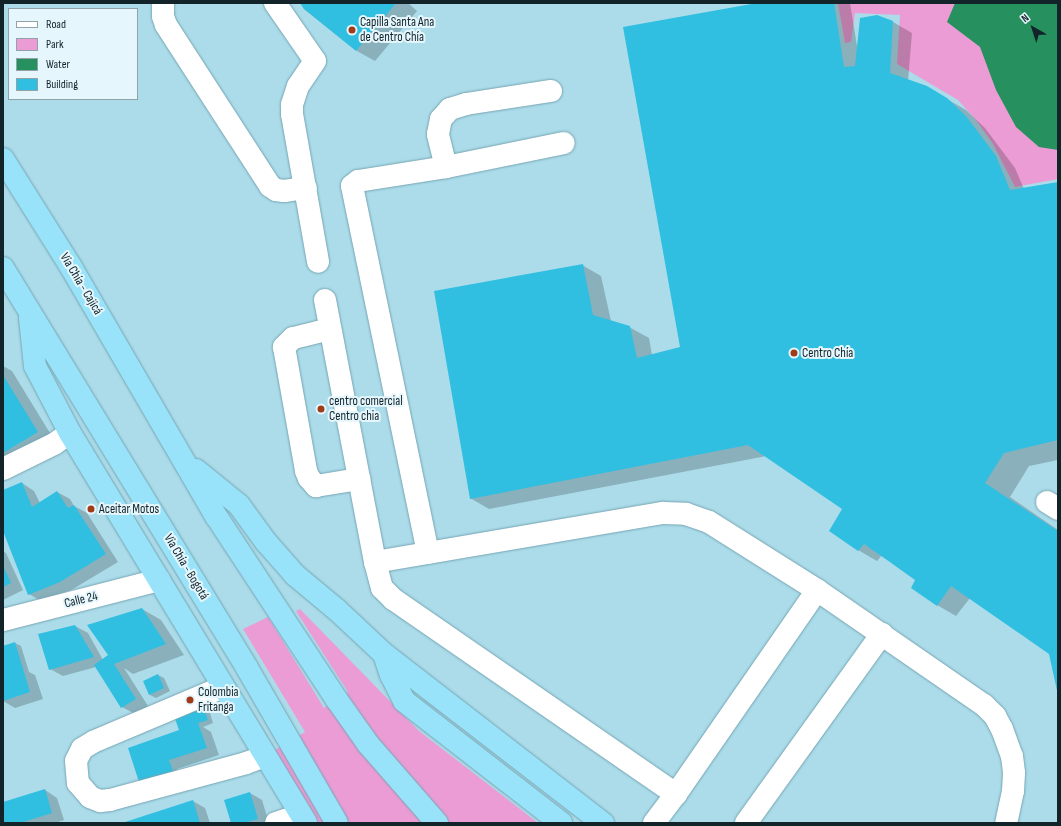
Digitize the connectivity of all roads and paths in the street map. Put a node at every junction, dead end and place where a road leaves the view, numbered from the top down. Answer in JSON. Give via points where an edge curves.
{"nodes":[{"id":1,"x":163,"y":3,"type":"edge"},
{"id":2,"x":275,"y":3,"type":"edge"},
{"id":3,"x":551,"y":90,"type":"dead end"},
{"id":4,"x":564,"y":143,"type":"dead end"},
{"id":5,"x":3,"y":159,"type":"edge"},
{"id":6,"x":446,"y":167,"type":"junction"},
{"id":7,"x":306,"y":188,"type":"junction"},
{"id":8,"x":318,"y":262,"type":"dead end"},
{"id":9,"x":3,"y":268,"type":"edge"},
{"id":10,"x":324,"y":300,"type":"dead end"},
{"id":11,"x":30,"y":313,"type":"junction"},
{"id":12,"x":330,"y":329,"type":"junction"},
{"id":13,"x":70,"y":433,"type":"junction"},
{"id":14,"x":185,"y":462,"type":"junction"},
{"id":15,"x":3,"y":469,"type":"edge"},
{"id":16,"x":359,"y":479,"type":"junction"},
{"id":17,"x":428,"y":552,"type":"junction"},
{"id":18,"x":375,"y":562,"type":"junction"},
{"id":19,"x":159,"y":580,"type":"junction"},
{"id":20,"x":816,"y":590,"type":"junction"},
{"id":21,"x":3,"y":620,"type":"edge"},
{"id":22,"x":882,"y":634,"type":"junction"},
{"id":23,"x":384,"y":654,"type":"junction"},
{"id":24,"x":223,"y":687,"type":"junction"},
{"id":25,"x":265,"y":756,"type":"junction"},
{"id":26,"x":676,"y":794,"type":"junction"},
{"id":27,"x":303,"y":819,"type":"edge"},
{"id":28,"x":434,"y":820,"type":"edge"},
{"id":29,"x":276,"y":823,"type":"edge"},
{"id":30,"x":337,"y":823,"type":"edge"},
{"id":31,"x":561,"y":823,"type":"edge"},
{"id":32,"x":603,"y":823,"type":"edge"},
{"id":33,"x":654,"y":823,"type":"edge"},
{"id":34,"x":746,"y":823,"type":"edge"},
{"id":35,"x":1006,"y":823,"type":"edge"}],
"edges":[{"from":1,"to":7,"type":"street","via":[[166,25],[270,186],[284,191]]},
{"from":2,"to":7,"type":"street","via":[[314,61],[300,82],[292,105]]},
{"from":3,"to":6,"type":"street","via":[[450,109],[441,119],[438,134]]},
{"from":4,"to":6,"type":"street"},
{"from":5,"to":14,"type":"highway","name":"Vía Chía - Cajicá","via":[[72,267]]},
{"from":6,"to":17,"type":"street","via":[[355,183],[352,189]]},
{"from":7,"to":8,"type":"street"},
{"from":9,"to":11,"type":"highway","name":"Vía Chía - Bogotá"},
{"from":10,"to":12,"type":"street"},
{"from":11,"to":13,"type":"highway","via":[[35,366]]},
{"from":11,"to":30,"type":"highway","name":"Vía Chía - Bogotá","via":[[247,668]]},
{"from":12,"to":16,"type":"street"},
{"from":12,"to":16,"type":"street","via":[[293,338],[284,347],[306,471],[316,486]]},
{"from":13,"to":15,"type":"street","via":[[54,444]]},
{"from":13,"to":19,"type":"highway"},
{"from":14,"to":23,"type":"highway","via":[[239,505],[266,542],[295,575]]},
{"from":14,"to":28,"type":"highway","name":"Vía Chía - Cajicá","via":[[216,516],[337,700],[368,744]]},
{"from":16,"to":18,"type":"street"},
{"from":17,"to":18,"type":"street"},
{"from":17,"to":20,"type":"street","via":[[663,513],[686,514],[709,522]]},
{"from":18,"to":26,"type":"street","via":[[379,582],[393,600]]},
{"from":19,"to":21,"type":"street","name":"Calle 24"},
{"from":19,"to":24,"type":"highway"},
{"from":20,"to":22,"type":"street"},
{"from":20,"to":26,"type":"street"},
{"from":22,"to":34,"type":"street"},
{"from":22,"to":35,"type":"street","via":[[984,705],[995,716],[1008,742],[1014,773],[1011,808]]},
{"from":23,"to":31,"type":"highway","via":[[404,701]]},
{"from":23,"to":32,"type":"highway"},
{"from":24,"to":25,"type":"highway"},
{"from":24,"to":25,"type":"street","via":[[82,749],[76,761],[78,782],[90,797],[100,801],[110,800]]},
{"from":25,"to":27,"type":"highway"},
{"from":26,"to":33,"type":"street"},
{"from":27,"to":29,"type":"street"}]}
